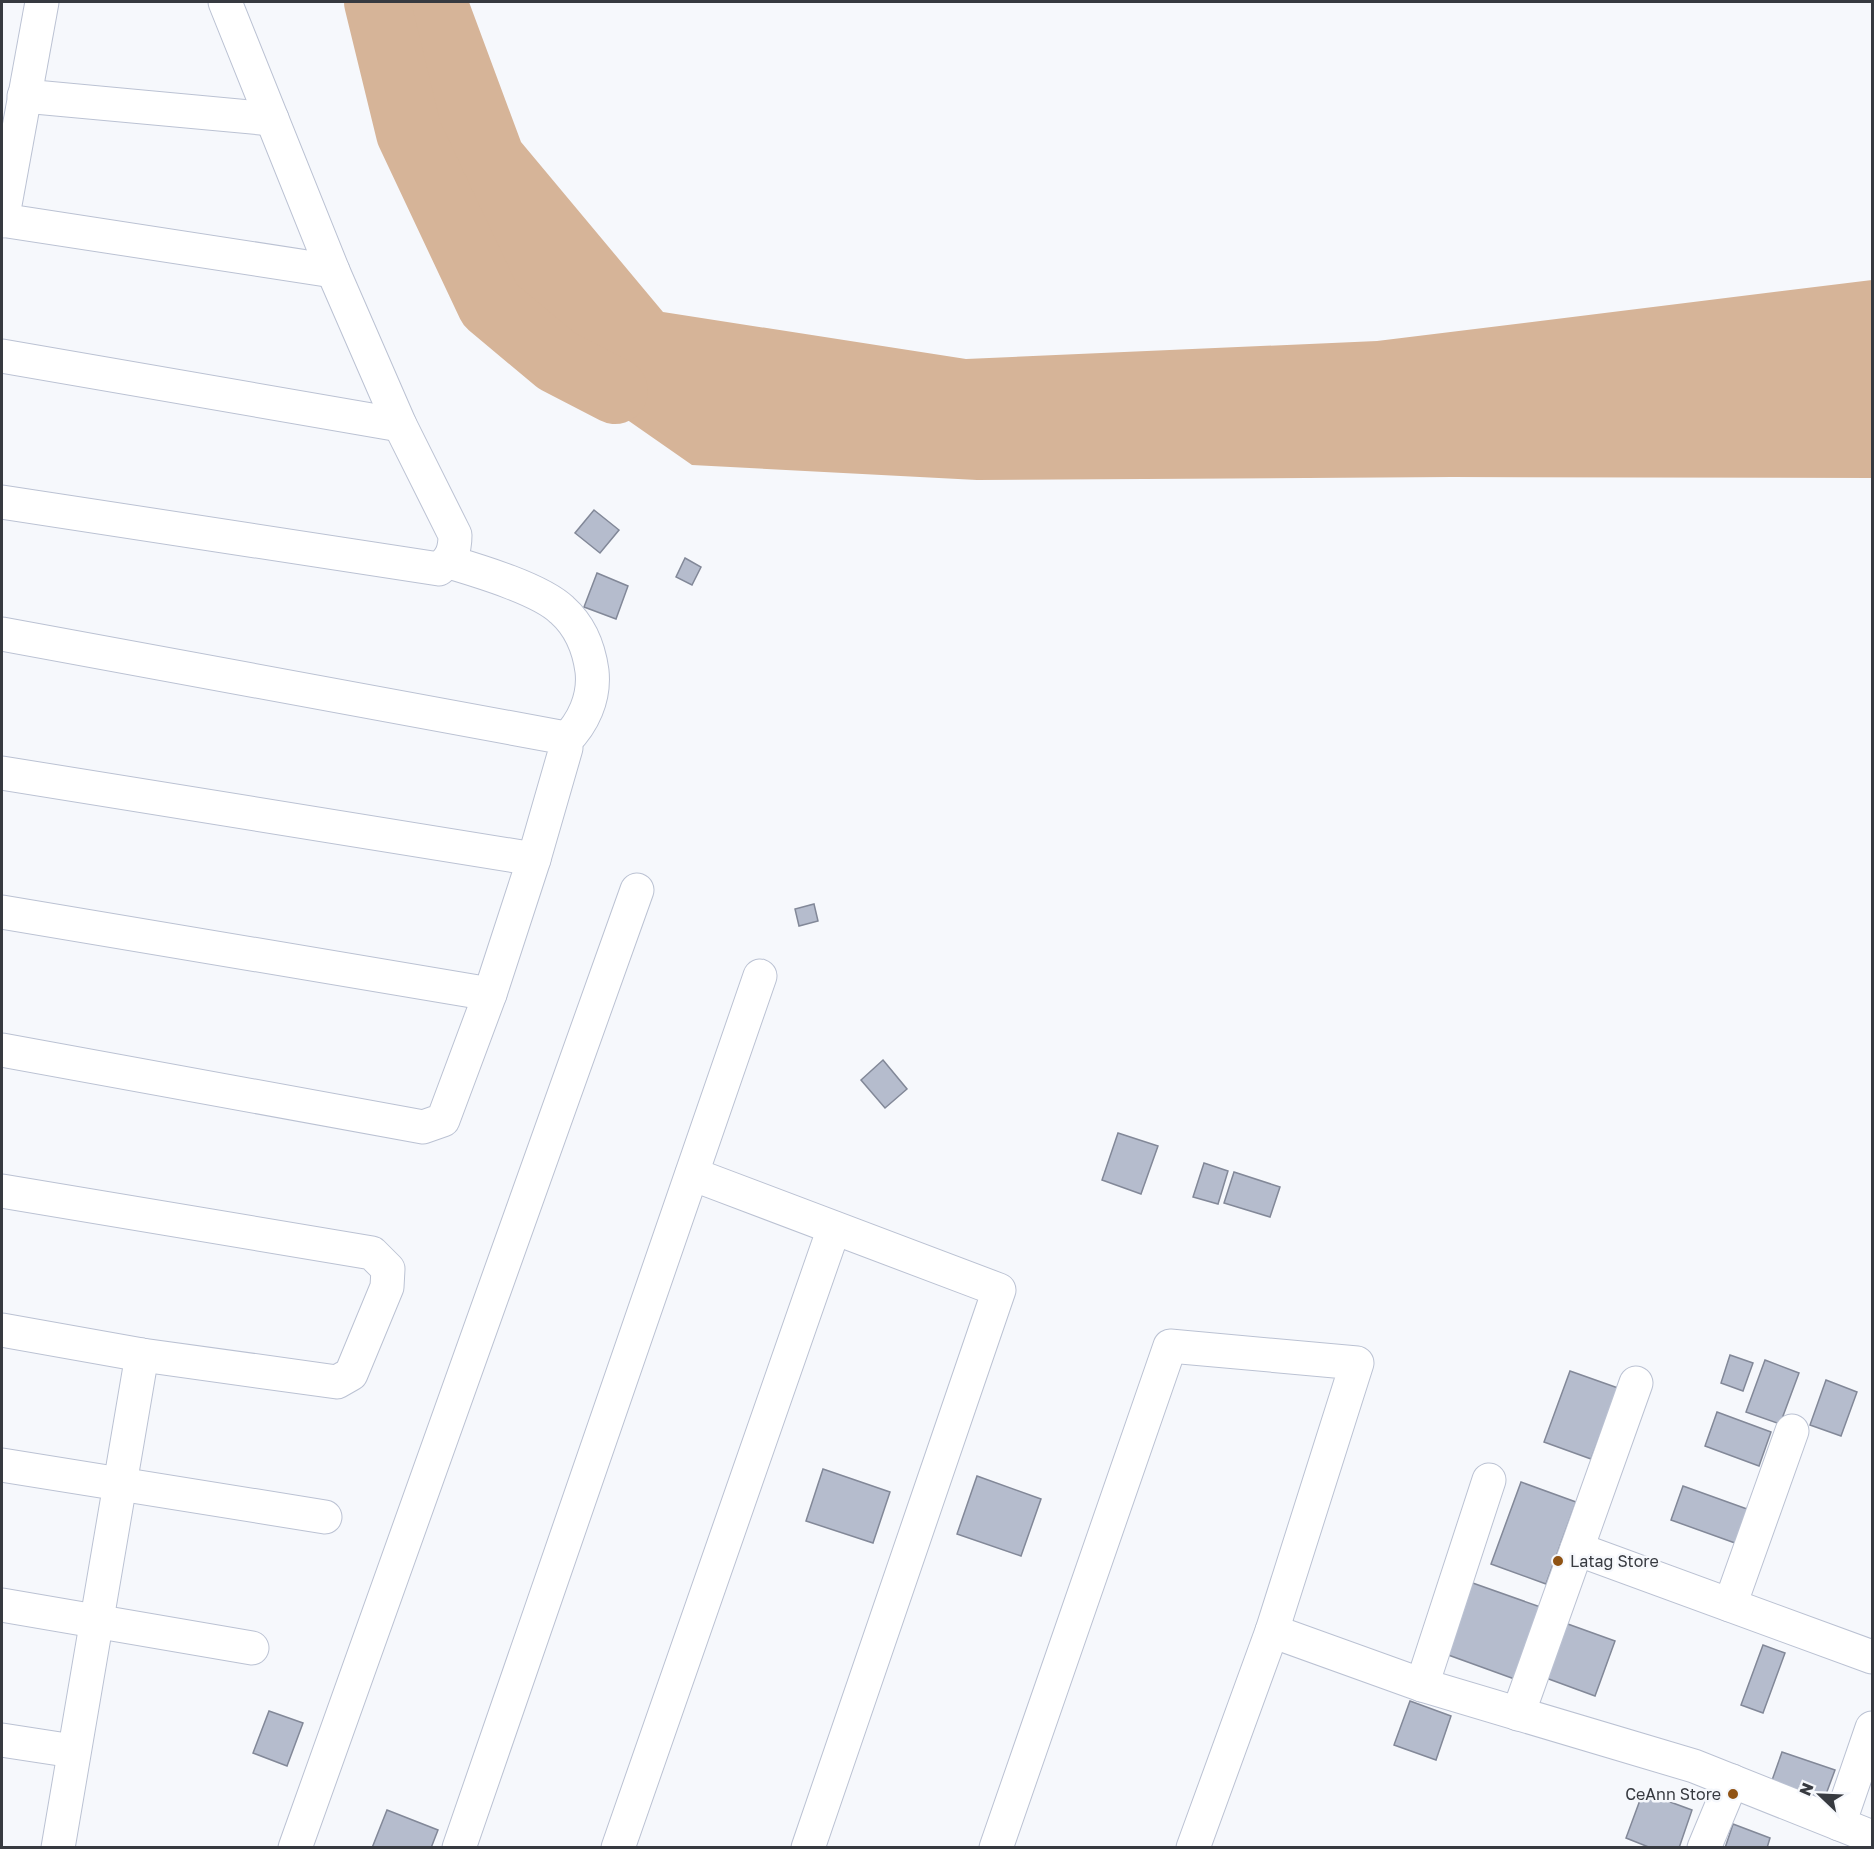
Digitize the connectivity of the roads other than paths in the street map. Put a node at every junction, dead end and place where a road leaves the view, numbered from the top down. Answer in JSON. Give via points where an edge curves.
{"nodes":[{"id":1,"x":42,"y":2,"type":"edge"},
{"id":2,"x":225,"y":2,"type":"edge"},
{"id":3,"x":24,"y":96,"type":"junction"},
{"id":4,"x":272,"y":120,"type":"junction"},
{"id":5,"x":2,"y":220,"type":"edge"},
{"id":6,"x":333,"y":271,"type":"junction"},
{"id":7,"x":2,"y":356,"type":"edge"},
{"id":8,"x":400,"y":425,"type":"junction"},
{"id":9,"x":2,"y":501,"type":"edge"},
{"id":10,"x":449,"y":562,"type":"junction"},
{"id":11,"x":2,"y":634,"type":"edge"},
{"id":12,"x":565,"y":741,"type":"junction"},
{"id":13,"x":2,"y":773,"type":"edge"},
{"id":14,"x":534,"y":859,"type":"junction"},
{"id":15,"x":637,"y":890,"type":"dead end"},
{"id":16,"x":2,"y":912,"type":"edge"},
{"id":17,"x":760,"y":976,"type":"dead end"},
{"id":18,"x":490,"y":994,"type":"junction"},
{"id":19,"x":2,"y":1050,"type":"edge"},
{"id":20,"x":692,"y":1174,"type":"junction"},
{"id":21,"x":2,"y":1191,"type":"edge"},
{"id":22,"x":834,"y":1228,"type":"junction"},
{"id":23,"x":2,"y":1330,"type":"edge"},
{"id":24,"x":142,"y":1355,"type":"junction"},
{"id":25,"x":1636,"y":1383,"type":"dead end"},
{"id":26,"x":1792,"y":1431,"type":"dead end"},
{"id":27,"x":2,"y":1465,"type":"edge"},
{"id":28,"x":1489,"y":1480,"type":"dead end"},
{"id":29,"x":121,"y":1485,"type":"junction"},
{"id":30,"x":325,"y":1517,"type":"dead end"},
{"id":31,"x":1577,"y":1549,"type":"junction"},
{"id":32,"x":2,"y":1605,"type":"edge"},
{"id":33,"x":1730,"y":1605,"type":"junction"},
{"id":34,"x":95,"y":1621,"type":"junction"},
{"id":35,"x":1272,"y":1631,"type":"junction"},
{"id":36,"x":252,"y":1648,"type":"dead end"},
{"id":37,"x":1872,"y":1657,"type":"edge"},
{"id":38,"x":1422,"y":1685,"type":"junction"},
{"id":39,"x":1518,"y":1714,"type":"junction"},
{"id":40,"x":1872,"y":1728,"type":"edge"},
{"id":41,"x":2,"y":1740,"type":"edge"},
{"id":42,"x":73,"y":1751,"type":"junction"},
{"id":43,"x":1732,"y":1782,"type":"junction"},
{"id":44,"x":1839,"y":1824,"type":"junction"},
{"id":45,"x":1872,"y":1837,"type":"edge"},
{"id":46,"x":58,"y":1848,"type":"edge"},
{"id":47,"x":296,"y":1848,"type":"edge"},
{"id":48,"x":459,"y":1848,"type":"edge"},
{"id":49,"x":618,"y":1848,"type":"edge"},
{"id":50,"x":808,"y":1848,"type":"edge"},
{"id":51,"x":996,"y":1848,"type":"edge"},
{"id":52,"x":1193,"y":1848,"type":"edge"},
{"id":53,"x":1704,"y":1848,"type":"edge"}],
"edges":[{"from":1,"to":3,"type":"street"},
{"from":2,"to":4,"type":"street"},
{"from":3,"to":4,"type":"street"},
{"from":3,"to":5,"type":"street"},
{"from":4,"to":6,"type":"street"},
{"from":5,"to":6,"type":"street"},
{"from":6,"to":8,"type":"street"},
{"from":7,"to":8,"type":"street"},
{"from":8,"to":10,"type":"street","via":[[455,535]]},
{"from":9,"to":10,"type":"street","via":[[439,569]]},
{"from":10,"to":12,"type":"street","via":[[540,597],[563,611],[576,627],[590,660],[591,694],[583,719]]},
{"from":11,"to":12,"type":"street"},
{"from":12,"to":14,"type":"street"},
{"from":13,"to":14,"type":"street"},
{"from":14,"to":18,"type":"street"},
{"from":15,"to":47,"type":"street"},
{"from":16,"to":18,"type":"street"},
{"from":17,"to":20,"type":"street"},
{"from":18,"to":19,"type":"street","via":[[443,1120],[423,1127]]},
{"from":20,"to":22,"type":"street"},
{"from":20,"to":48,"type":"street"},
{"from":21,"to":24,"type":"street","via":[[372,1253],[388,1269],[387,1287],[351,1374],[337,1382]]},
{"from":22,"to":49,"type":"street"},
{"from":22,"to":50,"type":"street","via":[[999,1290]]},
{"from":23,"to":24,"type":"street"},
{"from":24,"to":29,"type":"street"},
{"from":25,"to":31,"type":"street"},
{"from":26,"to":33,"type":"street"},
{"from":27,"to":29,"type":"street"},
{"from":28,"to":38,"type":"street"},
{"from":29,"to":30,"type":"street"},
{"from":29,"to":34,"type":"street"},
{"from":31,"to":33,"type":"street"},
{"from":31,"to":39,"type":"street"},
{"from":32,"to":34,"type":"street"},
{"from":33,"to":37,"type":"street"},
{"from":34,"to":36,"type":"street"},
{"from":34,"to":42,"type":"street"},
{"from":35,"to":38,"type":"street"},
{"from":35,"to":51,"type":"street","via":[[1358,1363],[1170,1346]]},
{"from":35,"to":52,"type":"street"},
{"from":38,"to":39,"type":"street"},
{"from":39,"to":43,"type":"street","via":[[1694,1766]]},
{"from":40,"to":44,"type":"street"},
{"from":41,"to":42,"type":"street"},
{"from":42,"to":46,"type":"street"},
{"from":43,"to":44,"type":"street"},
{"from":43,"to":53,"type":"street"},
{"from":44,"to":45,"type":"street"}]}
